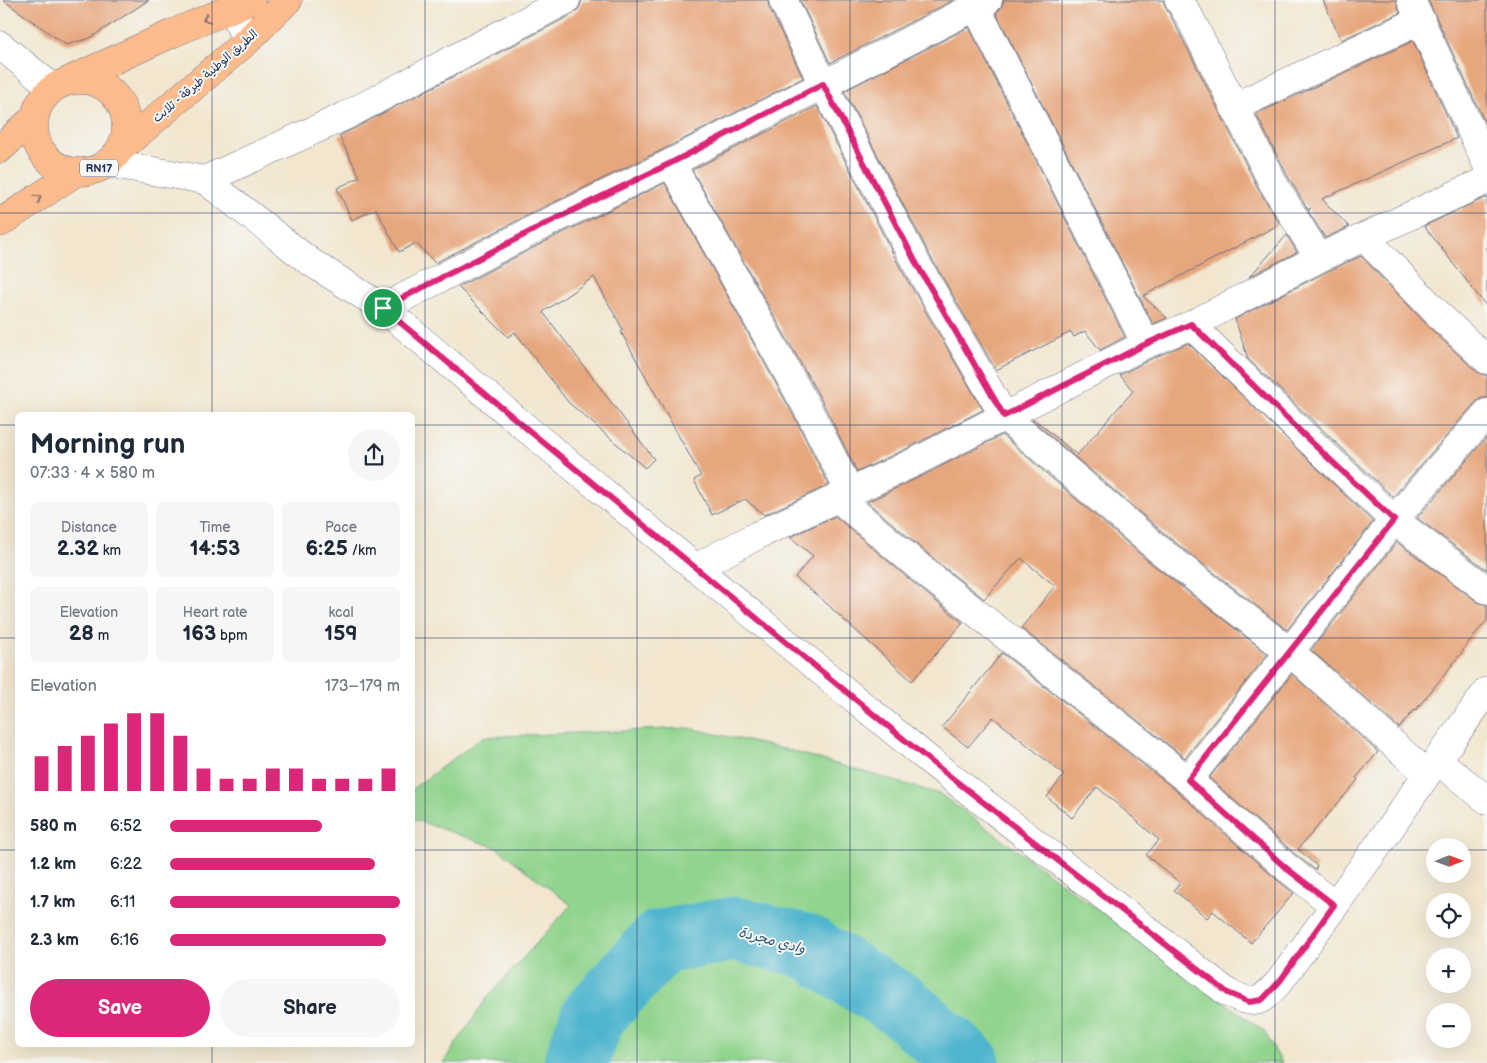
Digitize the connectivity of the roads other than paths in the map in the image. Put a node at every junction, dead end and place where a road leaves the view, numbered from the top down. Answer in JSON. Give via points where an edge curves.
{"nodes":[{"id":1,"x":288,"y":0,"type":"edge"},
{"id":2,"x":566,"y":0,"type":"edge"},
{"id":3,"x":783,"y":0,"type":"edge"},
{"id":4,"x":1179,"y":0,"type":"edge"},
{"id":5,"x":239,"y":3,"type":"edge"},
{"id":6,"x":982,"y":3,"type":"edge"},
{"id":7,"x":1416,"y":10,"type":"edge"},
{"id":8,"x":248,"y":41,"type":"junction"},
{"id":9,"x":0,"y":45,"type":"edge"},
{"id":10,"x":823,"y":84,"type":"junction"},
{"id":11,"x":61,"y":85,"type":"junction"},
{"id":12,"x":1234,"y":107,"type":"junction"},
{"id":13,"x":35,"y":116,"type":"junction"},
{"id":14,"x":0,"y":149,"type":"edge"},
{"id":15,"x":113,"y":156,"type":"junction"},
{"id":16,"x":671,"y":163,"type":"junction"},
{"id":17,"x":1487,"y":165,"type":"edge"},
{"id":18,"x":76,"y":172,"type":"junction"},
{"id":19,"x":205,"y":180,"type":"junction"},
{"id":20,"x":1487,"y":180,"type":"edge"},
{"id":21,"x":0,"y":224,"type":"edge"},
{"id":22,"x":1364,"y":237,"type":"junction"},
{"id":23,"x":1319,"y":258,"type":"junction"},
{"id":24,"x":383,"y":308,"type":"junction"},
{"id":25,"x":1191,"y":324,"type":"junction"},
{"id":26,"x":1146,"y":344,"type":"junction"},
{"id":27,"x":1487,"y":360,"type":"edge"},
{"id":28,"x":1487,"y":413,"type":"edge"},
{"id":29,"x":1004,"y":416,"type":"junction"},
{"id":30,"x":844,"y":495,"type":"junction"},
{"id":31,"x":1394,"y":520,"type":"junction"},
{"id":32,"x":695,"y":568,"type":"junction"},
{"id":33,"x":1487,"y":590,"type":"edge"},
{"id":34,"x":1290,"y":652,"type":"junction"},
{"id":35,"x":1487,"y":691,"type":"edge"},
{"id":36,"x":1432,"y":767,"type":"junction"},
{"id":37,"x":1188,"y":780,"type":"junction"},
{"id":38,"x":1487,"y":800,"type":"edge"},
{"id":39,"x":1334,"y":905,"type":"junction"}],
"edges":[{"from":1,"to":8,"type":"main road","name":"الطريق الوطنية طبرقة - تلابت","number":"RN17"},
{"from":2,"to":19,"type":"street","via":[[345,116]]},
{"from":3,"to":10,"type":"street"},
{"from":4,"to":12,"type":"street"},
{"from":5,"to":8,"type":"street"},
{"from":5,"to":11,"type":"main road","one_way":true},
{"from":6,"to":10,"type":"street"},
{"from":6,"to":26,"type":"street"},
{"from":7,"to":12,"type":"street"},
{"from":7,"to":17,"type":"street"},
{"from":8,"to":15,"type":"main road","name":"الطريق الوطنية طبرقة - تلابت","number":"RN17"},
{"from":9,"to":11,"type":"street"},
{"from":10,"to":16,"type":"street"},
{"from":10,"to":29,"type":"street","via":[[915,261]]},
{"from":11,"to":13,"type":"main road","via":[[46,94]]},
{"from":11,"to":15,"type":"main road","number":"RN17","via":[[84,80],[99,84],[121,105],[124,135]]},
{"from":12,"to":23,"type":"street","via":[[1273,183]]},
{"from":13,"to":14,"type":"main road"},
{"from":13,"to":18,"type":"main road","number":"RN17","via":[[34,132],[39,147],[60,168]]},
{"from":15,"to":18,"type":"main road","number":"RN17","via":[[91,170]]},
{"from":15,"to":19,"type":"street"},
{"from":16,"to":24,"type":"street"},
{"from":16,"to":30,"type":"street","via":[[790,375]]},
{"from":21,"to":18,"type":"main road","number":"RN17","one_way":true},
{"from":19,"to":24,"type":"street","via":[[309,261]]},
{"from":20,"to":22,"type":"street"},
{"from":22,"to":23,"type":"street"},
{"from":22,"to":27,"type":"street"},
{"from":23,"to":25,"type":"street"},
{"from":24,"to":32,"type":"street"},
{"from":25,"to":26,"type":"street"},
{"from":25,"to":31,"type":"street"},
{"from":26,"to":29,"type":"street"},
{"from":28,"to":31,"type":"street"},
{"from":29,"to":30,"type":"street"},
{"from":29,"to":34,"type":"street","via":[[1157,548]]},
{"from":30,"to":32,"type":"street"},
{"from":30,"to":37,"type":"street","via":[[931,577]]},
{"from":31,"to":33,"type":"street"},
{"from":31,"to":34,"type":"street"},
{"from":32,"to":39,"type":"street","via":[[929,760],[1228,993],[1249,1002],[1262,1000],[1280,981]]},
{"from":34,"to":36,"type":"street"},
{"from":34,"to":37,"type":"street"},
{"from":35,"to":36,"type":"street"},
{"from":36,"to":38,"type":"street"},
{"from":36,"to":39,"type":"street"},
{"from":37,"to":39,"type":"street","via":[[1286,868]]}]}
